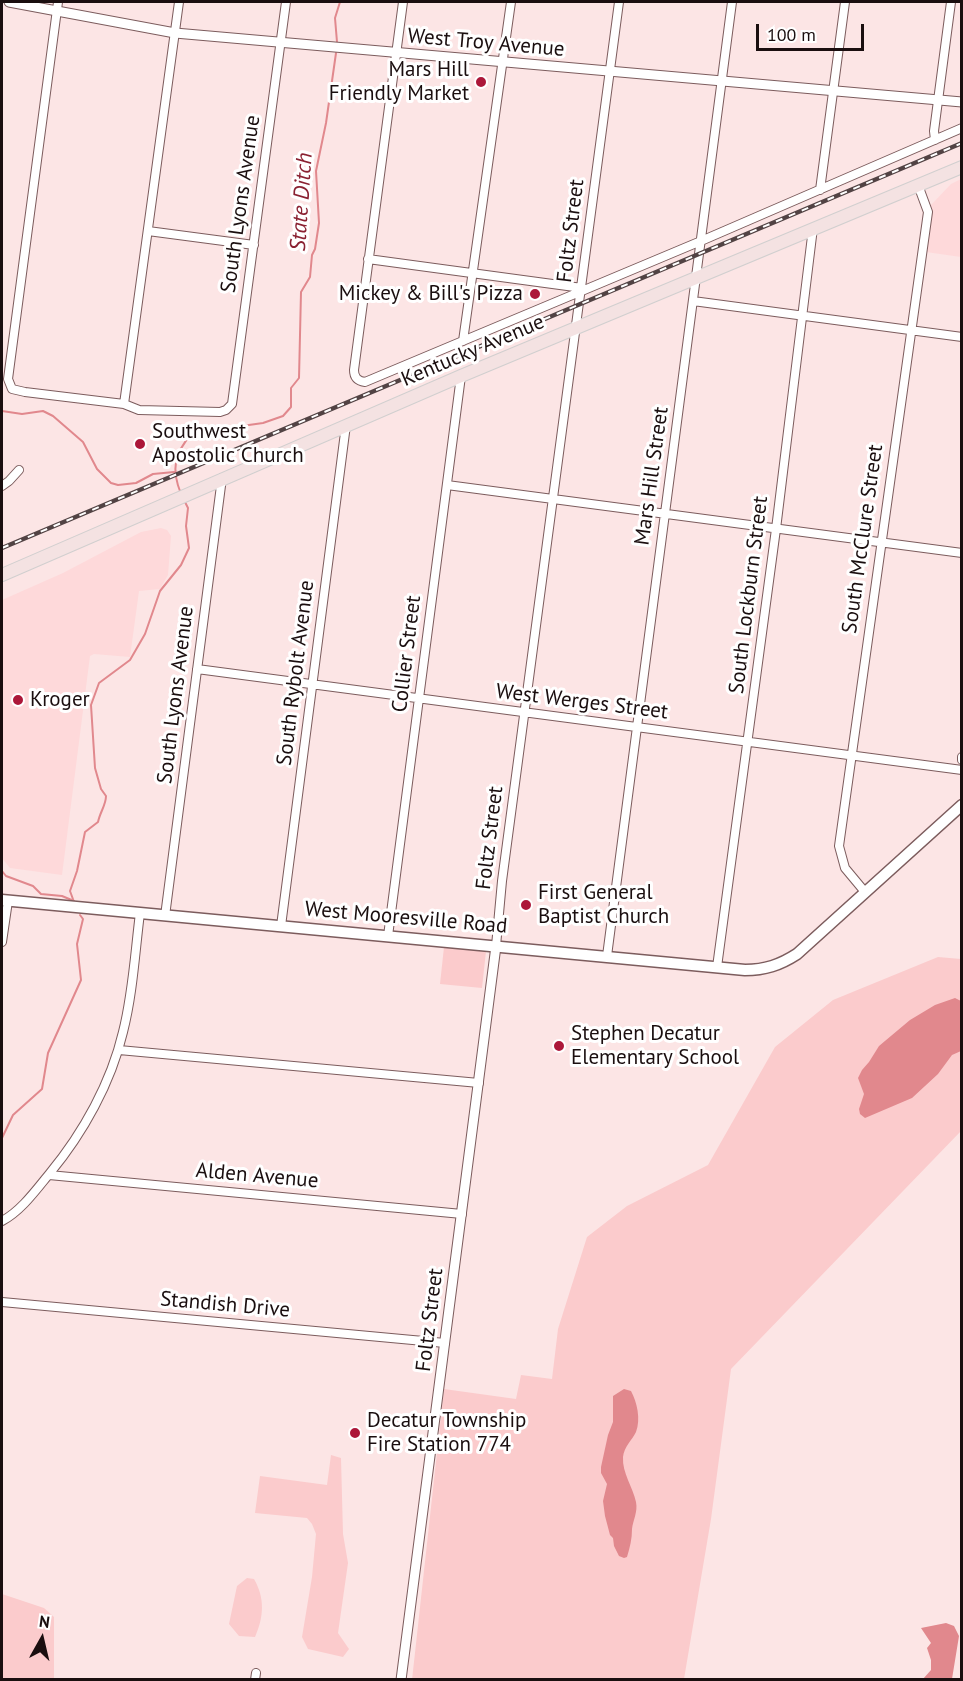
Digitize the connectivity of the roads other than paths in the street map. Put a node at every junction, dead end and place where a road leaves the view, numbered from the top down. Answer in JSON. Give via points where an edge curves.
{"nodes":[{"id":1,"x":9,"y":2,"type":"edge"},
{"id":2,"x":179,"y":2,"type":"edge"},
{"id":3,"x":286,"y":2,"type":"edge"},
{"id":4,"x":403,"y":2,"type":"edge"},
{"id":5,"x":511,"y":2,"type":"edge"},
{"id":6,"x":619,"y":2,"type":"edge"},
{"id":7,"x":732,"y":2,"type":"edge"},
{"id":8,"x":845,"y":2,"type":"edge"},
{"id":9,"x":951,"y":2,"type":"edge"},
{"id":10,"x":58,"y":6,"type":"edge"},
{"id":11,"x":175,"y":33,"type":"junction"},
{"id":12,"x":281,"y":43,"type":"junction"},
{"id":13,"x":396,"y":52,"type":"junction"},
{"id":14,"x":503,"y":62,"type":"junction"},
{"id":15,"x":610,"y":72,"type":"junction"},
{"id":16,"x":722,"y":81,"type":"junction"},
{"id":17,"x":833,"y":91,"type":"junction"},
{"id":18,"x":938,"y":100,"type":"junction"},
{"id":19,"x":962,"y":102,"type":"edge"},
{"id":20,"x":962,"y":128,"type":"edge"},
{"id":21,"x":935,"y":140,"type":"junction"},
{"id":22,"x":962,"y":167,"type":"edge"},
{"id":23,"x":918,"y":185,"type":"junction"},
{"id":24,"x":820,"y":190,"type":"junction"},
{"id":25,"x":813,"y":228,"type":"junction"},
{"id":26,"x":148,"y":231,"type":"junction"},
{"id":27,"x":701,"y":241,"type":"junction"},
{"id":28,"x":254,"y":245,"type":"junction"},
{"id":29,"x":369,"y":259,"type":"junction"},
{"id":30,"x":473,"y":275,"type":"junction"},
{"id":31,"x":697,"y":278,"type":"junction"},
{"id":32,"x":582,"y":290,"type":"junction"},
{"id":33,"x":693,"y":301,"type":"junction"},
{"id":34,"x":803,"y":317,"type":"junction"},
{"id":35,"x":577,"y":328,"type":"junction"},
{"id":36,"x":910,"y":330,"type":"junction"},
{"id":37,"x":962,"y":337,"type":"edge"},
{"id":38,"x":463,"y":341,"type":"junction"},
{"id":39,"x":461,"y":376,"type":"junction"},
{"id":40,"x":124,"y":404,"type":"junction"},
{"id":41,"x":346,"y":425,"type":"junction"},
{"id":42,"x":19,"y":470,"type":"dead end"},
{"id":43,"x":222,"y":478,"type":"junction"},
{"id":44,"x":447,"y":485,"type":"junction"},
{"id":45,"x":2,"y":486,"type":"edge"},
{"id":46,"x":554,"y":499,"type":"junction"},
{"id":47,"x":665,"y":514,"type":"junction"},
{"id":48,"x":776,"y":529,"type":"junction"},
{"id":49,"x":881,"y":543,"type":"junction"},
{"id":50,"x":962,"y":553,"type":"edge"},
{"id":51,"x":2,"y":575,"type":"edge"},
{"id":52,"x":198,"y":669,"type":"junction"},
{"id":53,"x":313,"y":685,"type":"junction"},
{"id":54,"x":419,"y":699,"type":"junction"},
{"id":55,"x":525,"y":713,"type":"junction"},
{"id":56,"x":637,"y":727,"type":"junction"},
{"id":57,"x":748,"y":742,"type":"junction"},
{"id":58,"x":852,"y":756,"type":"junction"},
{"id":59,"x":962,"y":770,"type":"edge"},
{"id":60,"x":962,"y":805,"type":"edge"},
{"id":61,"x":865,"y":892,"type":"junction"},
{"id":62,"x":5,"y":901,"type":"edge"},
{"id":63,"x":140,"y":913,"type":"junction"},
{"id":64,"x":165,"y":916,"type":"junction"},
{"id":65,"x":281,"y":926,"type":"junction"},
{"id":66,"x":388,"y":936,"type":"junction"},
{"id":67,"x":2,"y":942,"type":"edge"},
{"id":68,"x":496,"y":946,"type":"junction"},
{"id":69,"x":607,"y":956,"type":"junction"},
{"id":70,"x":717,"y":967,"type":"junction"},
{"id":71,"x":118,"y":1050,"type":"junction"},
{"id":72,"x":479,"y":1083,"type":"junction"},
{"id":73,"x":49,"y":1175,"type":"junction"},
{"id":74,"x":462,"y":1214,"type":"junction"},
{"id":75,"x":2,"y":1221,"type":"edge"},
{"id":76,"x":2,"y":1302,"type":"edge"},
{"id":77,"x":445,"y":1343,"type":"junction"},
{"id":78,"x":401,"y":1680,"type":"edge"}],
"edges":[{"from":1,"to":10,"type":"street","name":"West Troy Avenue"},
{"from":2,"to":11,"type":"street"},
{"from":3,"to":12,"type":"street","name":"South Lyons Avenue"},
{"from":4,"to":13,"type":"street"},
{"from":5,"to":14,"type":"street"},
{"from":6,"to":15,"type":"street","name":"Foltz Street"},
{"from":7,"to":16,"type":"street","name":"Mars Hill Street"},
{"from":8,"to":17,"type":"street"},
{"from":9,"to":18,"type":"street"},
{"from":10,"to":11,"type":"street","name":"West Troy Avenue"},
{"from":10,"to":40,"type":"street","via":[[8,379],[12,389]]},
{"from":11,"to":12,"type":"street","name":"West Troy Avenue"},
{"from":11,"to":26,"type":"street"},
{"from":12,"to":13,"type":"street","name":"West Troy Avenue"},
{"from":12,"to":28,"type":"street","name":"South Lyons Avenue"},
{"from":13,"to":14,"type":"street","name":"West Troy Avenue"},
{"from":13,"to":29,"type":"street"},
{"from":14,"to":15,"type":"street","name":"West Troy Avenue"},
{"from":14,"to":30,"type":"street"},
{"from":15,"to":16,"type":"street","name":"West Troy Avenue"},
{"from":15,"to":32,"type":"street","name":"Foltz Street"},
{"from":16,"to":17,"type":"street","name":"West Troy Avenue"},
{"from":16,"to":27,"type":"street","name":"Mars Hill Street"},
{"from":17,"to":18,"type":"street","name":"West Troy Avenue"},
{"from":17,"to":24,"type":"street"},
{"from":18,"to":19,"type":"street","name":"West Troy Avenue"},
{"from":18,"to":21,"type":"street"},
{"from":20,"to":21,"type":"street"},
{"from":21,"to":24,"type":"street"},
{"from":22,"to":23,"type":"main road","name":"Kentucky Avenue"},
{"from":23,"to":25,"type":"main road","name":"Kentucky Avenue"},
{"from":23,"to":36,"type":"street","name":"South McClure Street","via":[[928,212]]},
{"from":24,"to":27,"type":"street"},
{"from":25,"to":31,"type":"main road","name":"Kentucky Avenue"},
{"from":25,"to":34,"type":"street","name":"South Lockburn Street"},
{"from":26,"to":28,"type":"street"},
{"from":26,"to":40,"type":"street"},
{"from":27,"to":31,"type":"street","name":"Mars Hill Street"},
{"from":27,"to":32,"type":"street"},
{"from":28,"to":40,"type":"street","name":"South Lyons Avenue","via":[[232,404],[220,412],[139,410]]},
{"from":29,"to":30,"type":"street"},
{"from":29,"to":38,"type":"street","via":[[354,370],[357,379],[365,382]]},
{"from":30,"to":32,"type":"street"},
{"from":30,"to":38,"type":"street"},
{"from":31,"to":33,"type":"street","name":"Mars Hill Street"},
{"from":31,"to":35,"type":"main road","name":"Kentucky Avenue"},
{"from":32,"to":35,"type":"street","name":"Foltz Street"},
{"from":32,"to":38,"type":"street"},
{"from":33,"to":34,"type":"street"},
{"from":33,"to":47,"type":"street","name":"Mars Hill Street"},
{"from":34,"to":36,"type":"street"},
{"from":34,"to":48,"type":"street","name":"South Lockburn Street"},
{"from":35,"to":39,"type":"main road","name":"Kentucky Avenue"},
{"from":35,"to":46,"type":"street","name":"Foltz Street"},
{"from":36,"to":37,"type":"street"},
{"from":36,"to":49,"type":"street","name":"South McClure Street"},
{"from":39,"to":41,"type":"main road","name":"Kentucky Avenue"},
{"from":39,"to":44,"type":"street","name":"Collier Street"},
{"from":41,"to":43,"type":"main road","name":"Kentucky Avenue"},
{"from":41,"to":53,"type":"street","name":"South Rybolt Avenue"},
{"from":42,"to":45,"type":"street"},
{"from":43,"to":51,"type":"main road","name":"Kentucky Avenue"},
{"from":43,"to":52,"type":"street","name":"South Lyons Avenue"},
{"from":44,"to":46,"type":"street"},
{"from":44,"to":54,"type":"street","name":"Collier Street"},
{"from":46,"to":47,"type":"street"},
{"from":46,"to":55,"type":"street","name":"Foltz Street"},
{"from":47,"to":48,"type":"street"},
{"from":47,"to":56,"type":"street","name":"Mars Hill Street"},
{"from":48,"to":49,"type":"street"},
{"from":48,"to":57,"type":"street","name":"South Lockburn Street"},
{"from":49,"to":50,"type":"street"},
{"from":49,"to":58,"type":"street","name":"South McClure Street"},
{"from":52,"to":53,"type":"street","name":"West Werges Street"},
{"from":52,"to":64,"type":"street","name":"South Lyons Avenue"},
{"from":53,"to":54,"type":"street","name":"West Werges Street"},
{"from":53,"to":65,"type":"street","name":"South Rybolt Avenue"},
{"from":54,"to":55,"type":"street","name":"West Werges Street"},
{"from":54,"to":66,"type":"street","name":"Collier Street"},
{"from":55,"to":56,"type":"street","name":"West Werges Street"},
{"from":55,"to":68,"type":"street","name":"Foltz Street"},
{"from":56,"to":57,"type":"street","name":"West Werges Street"},
{"from":56,"to":69,"type":"street","name":"Mars Hill Street"},
{"from":57,"to":58,"type":"street","name":"West Werges Street"},
{"from":57,"to":70,"type":"street","name":"South Lockburn Street"},
{"from":58,"to":59,"type":"street","name":"West Werges Street"},
{"from":58,"to":61,"type":"street","name":"South McClure Street","via":[[839,848],[846,870]]},
{"from":60,"to":61,"type":"main road","name":"West Mooresville Road"},
{"from":61,"to":70,"type":"main road","name":"West Mooresville Road","via":[[784,962],[761,969]]},
{"from":62,"to":63,"type":"main road","name":"West Mooresville Road"},
{"from":62,"to":67,"type":"street"},
{"from":63,"to":64,"type":"main road","name":"West Mooresville Road"},
{"from":63,"to":71,"type":"street","via":[[127,1016]]},
{"from":64,"to":65,"type":"main road","name":"West Mooresville Road"},
{"from":65,"to":66,"type":"main road","name":"West Mooresville Road"},
{"from":66,"to":68,"type":"main road","name":"West Mooresville Road"},
{"from":68,"to":69,"type":"main road","name":"West Mooresville Road"},
{"from":68,"to":72,"type":"street","name":"Foltz Street"},
{"from":69,"to":70,"type":"main road","name":"West Mooresville Road"},
{"from":71,"to":72,"type":"street"},
{"from":71,"to":73,"type":"street","via":[[84,1123]]},
{"from":72,"to":74,"type":"street","name":"Foltz Street"},
{"from":73,"to":74,"type":"street","name":"Alden Avenue"},
{"from":73,"to":75,"type":"street","via":[[15,1213]]},
{"from":74,"to":77,"type":"street","name":"Foltz Street"},
{"from":76,"to":77,"type":"street","name":"Standish Drive"},
{"from":77,"to":78,"type":"street","name":"Foltz Street"}]}
